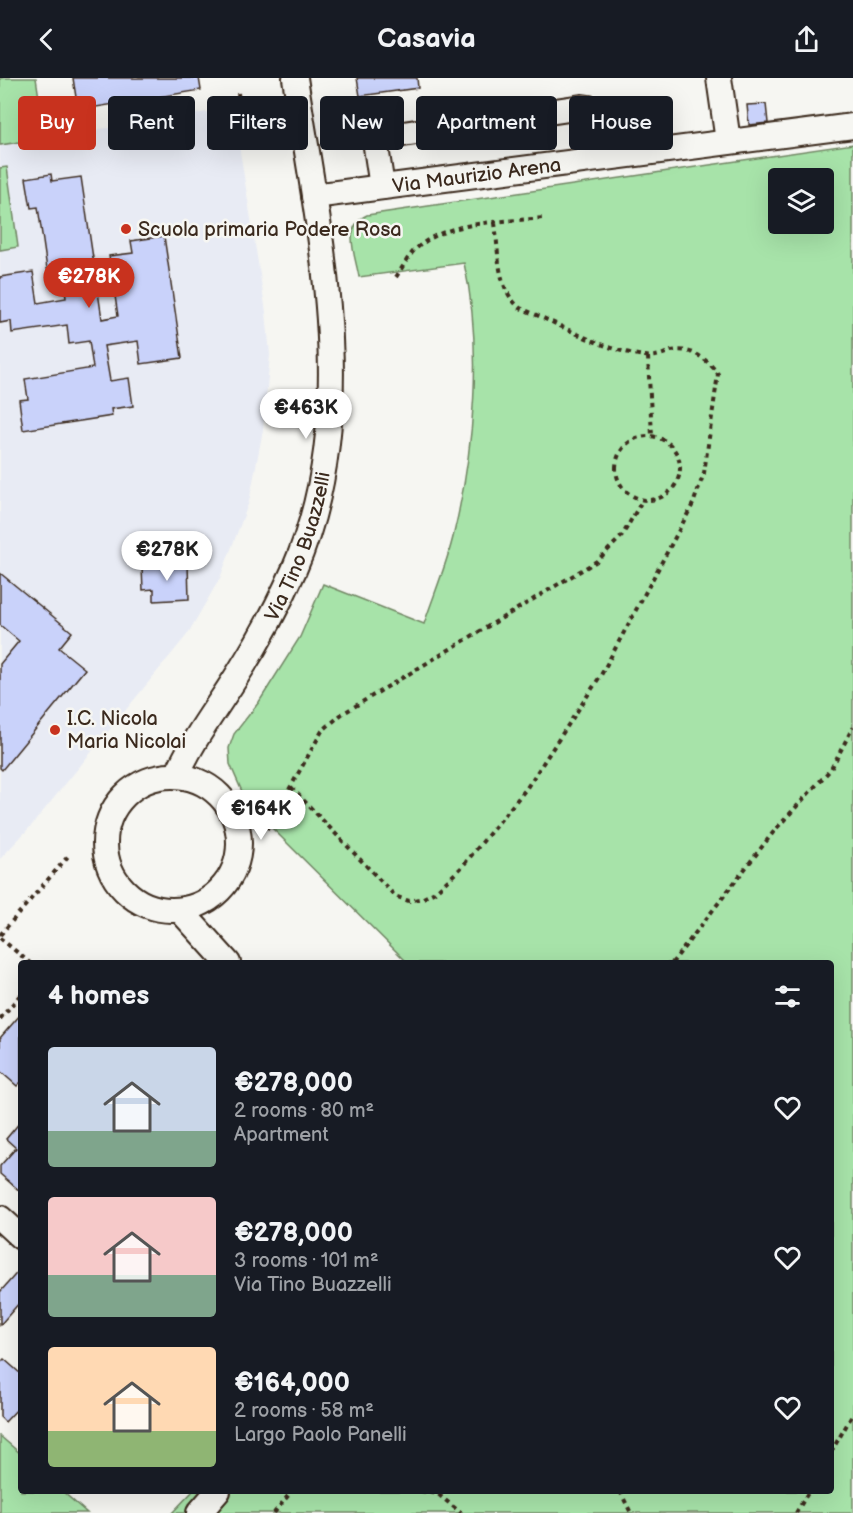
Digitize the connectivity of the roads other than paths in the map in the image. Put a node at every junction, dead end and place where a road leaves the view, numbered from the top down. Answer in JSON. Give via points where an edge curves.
{"nodes":[{"id":1,"x":295,"y":78,"type":"edge"},
{"id":2,"x":719,"y":78,"type":"edge"},
{"id":3,"x":853,"y":126,"type":"edge"},
{"id":4,"x":728,"y":141,"type":"junction"},
{"id":5,"x":602,"y":158,"type":"junction"},
{"id":6,"x":382,"y":187,"type":"junction"},
{"id":7,"x":314,"y":196,"type":"junction"},
{"id":8,"x":177,"y":775,"type":"junction"},
{"id":9,"x":180,"y":910,"type":"junction"},
{"id":10,"x":225,"y":960,"type":"edge"},
{"id":11,"x":0,"y":1218,"type":"edge"},
{"id":12,"x":18,"y":1234,"type":"edge"},
{"id":13,"x":215,"y":1494,"type":"edge"},
{"id":14,"x":199,"y":1513,"type":"edge"}],
"edges":[{"from":1,"to":7,"type":"street","name":"Via Tino Buazzelli"},
{"from":2,"to":4,"type":"street"},
{"from":3,"to":4,"type":"street","name":"Via Maurizio Arena"},
{"from":4,"to":5,"type":"street","name":"Via Maurizio Arena"},
{"from":5,"to":6,"type":"street","name":"Via Maurizio Arena"},
{"from":5,"to":6,"type":"street","via":[[595,118],[589,108],[582,106],[383,137],[376,147]]},
{"from":6,"to":7,"type":"street","name":"Via Maurizio Arena"},
{"from":7,"to":8,"type":"street","name":"Via Tino Buazzelli","via":[[331,356],[327,450],[321,485],[301,552],[276,608]]},
{"from":8,"to":9,"type":"street","via":[[199,780],[218,792],[232,809],[239,830],[240,852],[233,873],[220,891],[201,904]]},
{"from":8,"to":9,"type":"street","via":[[155,777],[134,786],[118,802],[107,822],[104,844],[108,866],[120,886],[136,901],[158,909]]},
{"from":9,"to":10,"type":"street"},
{"from":11,"to":12,"type":"street"},
{"from":13,"to":14,"type":"street"}]}
